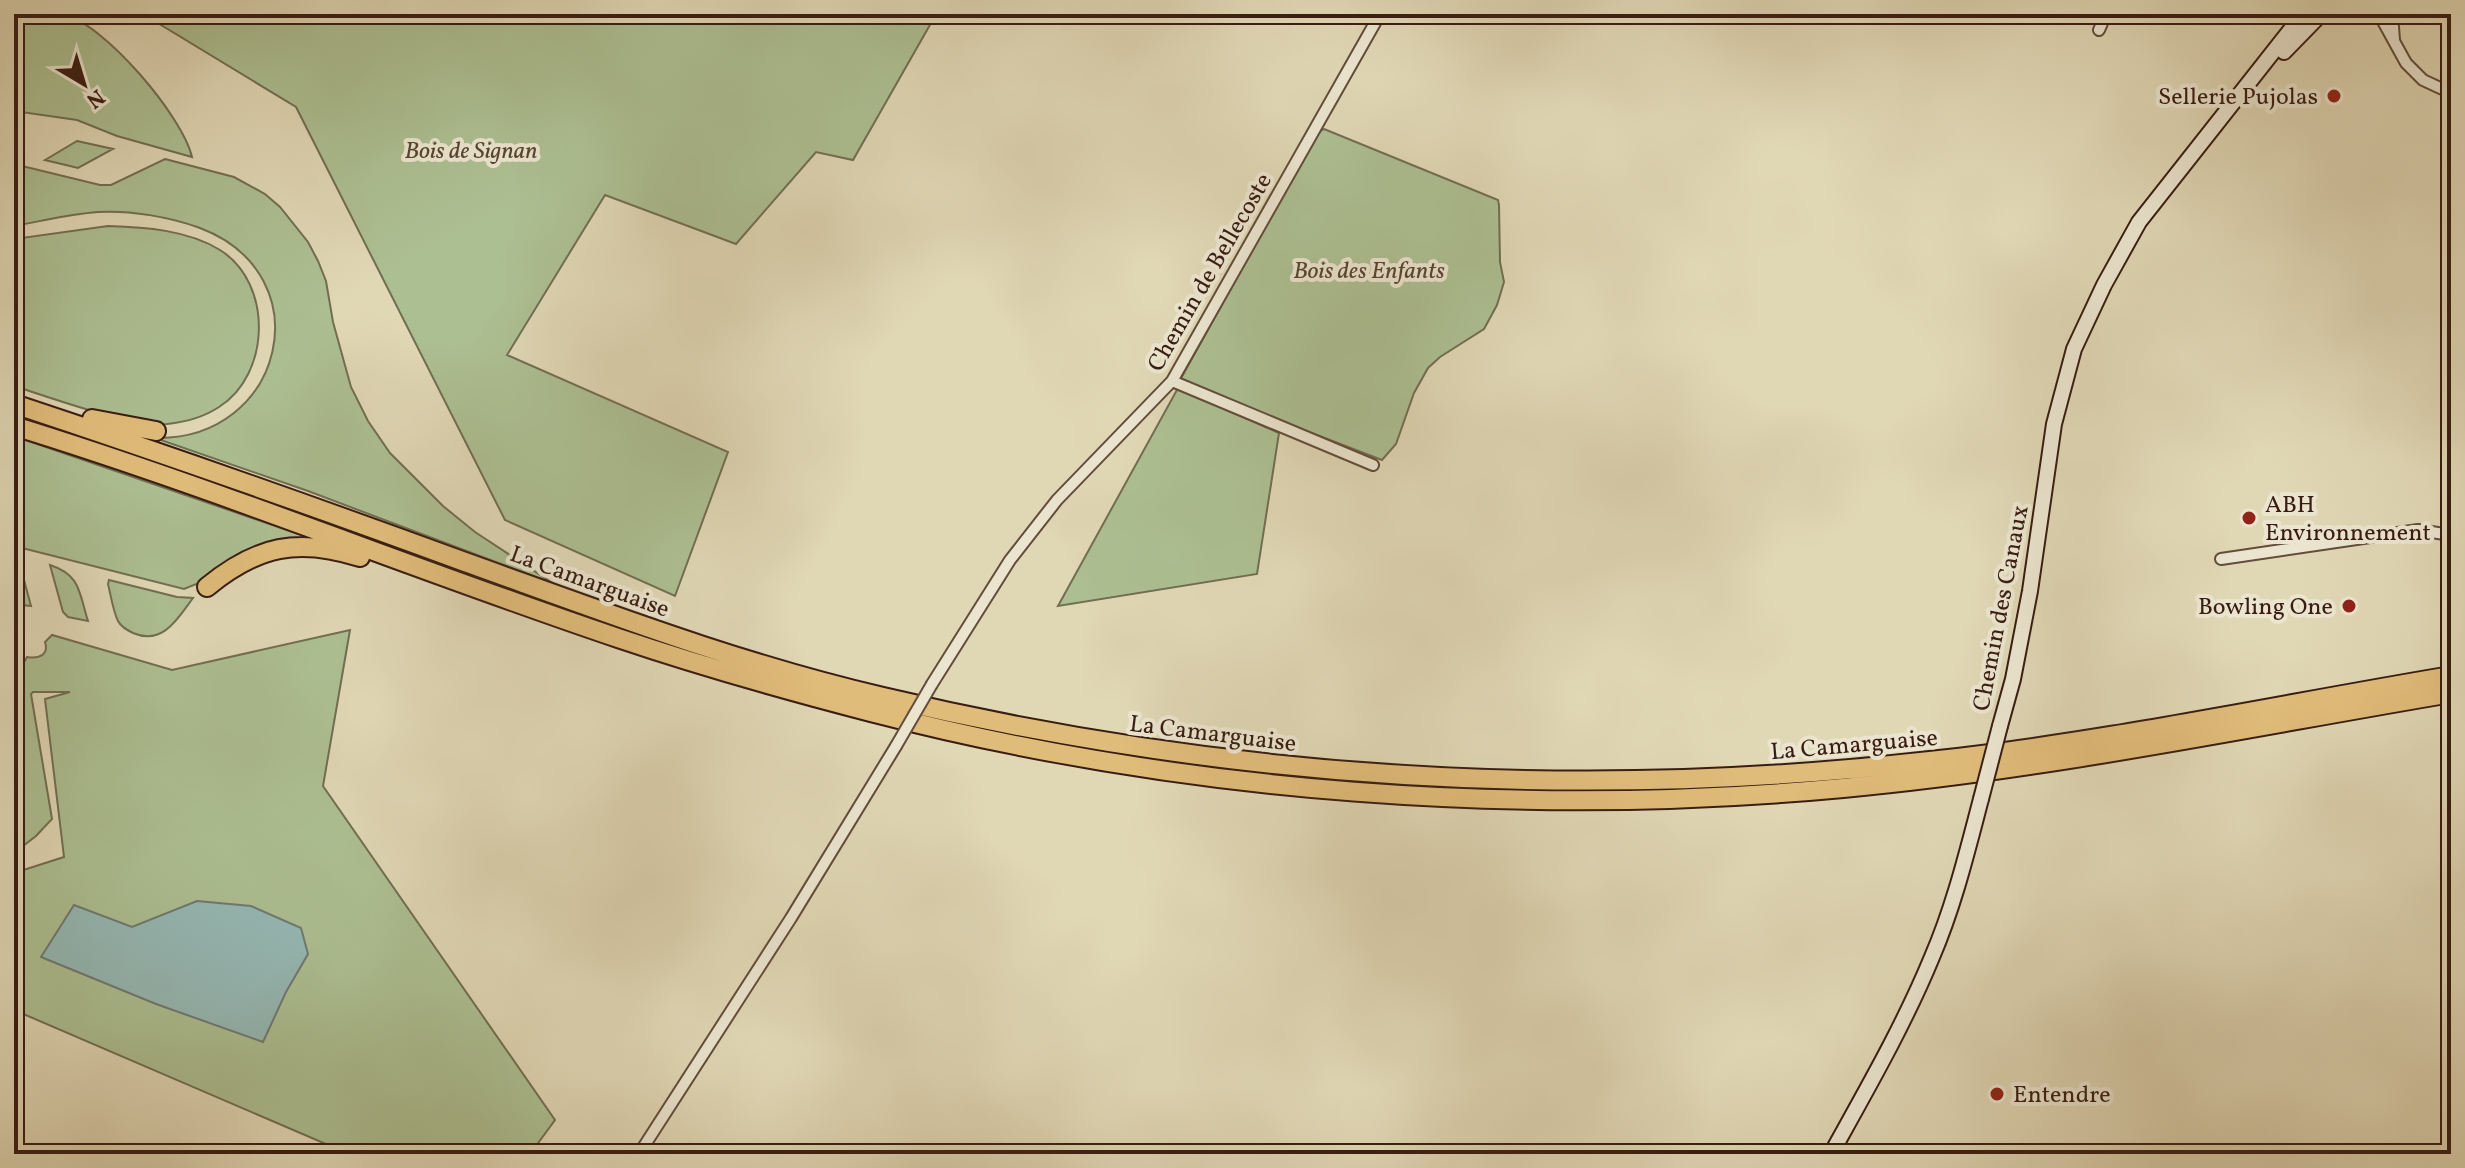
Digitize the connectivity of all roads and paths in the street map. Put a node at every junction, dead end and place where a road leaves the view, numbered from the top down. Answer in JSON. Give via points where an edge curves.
{"nodes":[{"id":1,"x":1380,"y":14,"type":"edge"},
{"id":2,"x":2106,"y":14,"type":"edge"},
{"id":3,"x":2303,"y":14,"type":"edge"},
{"id":4,"x":2321,"y":14,"type":"edge"},
{"id":5,"x":2379,"y":14,"type":"edge"},
{"id":6,"x":2392,"y":14,"type":"edge"},
{"id":7,"x":2099,"y":30,"type":"dead end"},
{"id":8,"x":2395,"y":46,"type":"junction"},
{"id":9,"x":2243,"y":91,"type":"junction"},
{"id":10,"x":2451,"y":93,"type":"edge"},
{"id":11,"x":1172,"y":381,"type":"junction"},
{"id":12,"x":14,"y":403,"type":"edge"},
{"id":13,"x":14,"y":426,"type":"edge"},
{"id":14,"x":156,"y":431,"type":"dead end"},
{"id":15,"x":1373,"y":465,"type":"dead end"},
{"id":16,"x":2451,"y":535,"type":"edge"},
{"id":17,"x":2221,"y":559,"type":"dead end"},
{"id":18,"x":207,"y":587,"type":"dead end"},
{"id":19,"x":652,"y":622,"type":"dead end"},
{"id":20,"x":576,"y":623,"type":"junction"},
{"id":21,"x":750,"y":660,"type":"junction"},
{"id":22,"x":2451,"y":676,"type":"edge"},
{"id":23,"x":2451,"y":693,"type":"edge"},
{"id":24,"x":639,"y":1154,"type":"edge"},
{"id":25,"x":1831,"y":1154,"type":"edge"}],
"edges":[{"from":1,"to":11,"type":"street","name":"Chemin de Bellecoste"},
{"from":2,"to":7,"type":"street"},
{"from":3,"to":9,"type":"main road","name":"Chemin des Canaux"},
{"from":4,"to":9,"type":"main road","name":"Chemin des Canaux"},
{"from":5,"to":8,"type":"street"},
{"from":6,"to":8,"type":"street"},
{"from":8,"to":10,"type":"street","via":[[2423,80]]},
{"from":9,"to":25,"type":"main road","name":"Chemin des Canaux","bridge":true,"via":[[2139,222],[2074,349],[2054,424],[2013,679],[1958,884],[1933,956]]},
{"from":11,"to":15,"type":"street"},
{"from":11,"to":24,"type":"street","name":"Chemin de Bellecoste","bridge":true,"via":[[1057,500],[1010,560]]},
{"from":12,"to":14,"type":"highway"},
{"from":12,"to":21,"type":"highway","name":"La Camarguaise"},
{"from":13,"to":20,"type":"highway","name":"La Camarguaise"},
{"from":16,"to":17,"type":"street","via":[[2418,530]]},
{"from":18,"to":20,"type":"highway","via":[[256,554],[315,546]]},
{"from":19,"to":21,"type":"highway"},
{"from":20,"to":23,"type":"highway","name":"La Camarguaise","via":[[876,714],[1018,745],[1291,785],[1508,799],[1725,796],[1935,778]]},
{"from":21,"to":22,"type":"highway","name":"La Camarguaise","via":[[879,697],[1128,746],[1331,771],[1565,782],[1739,778],[1934,761]]}]}
